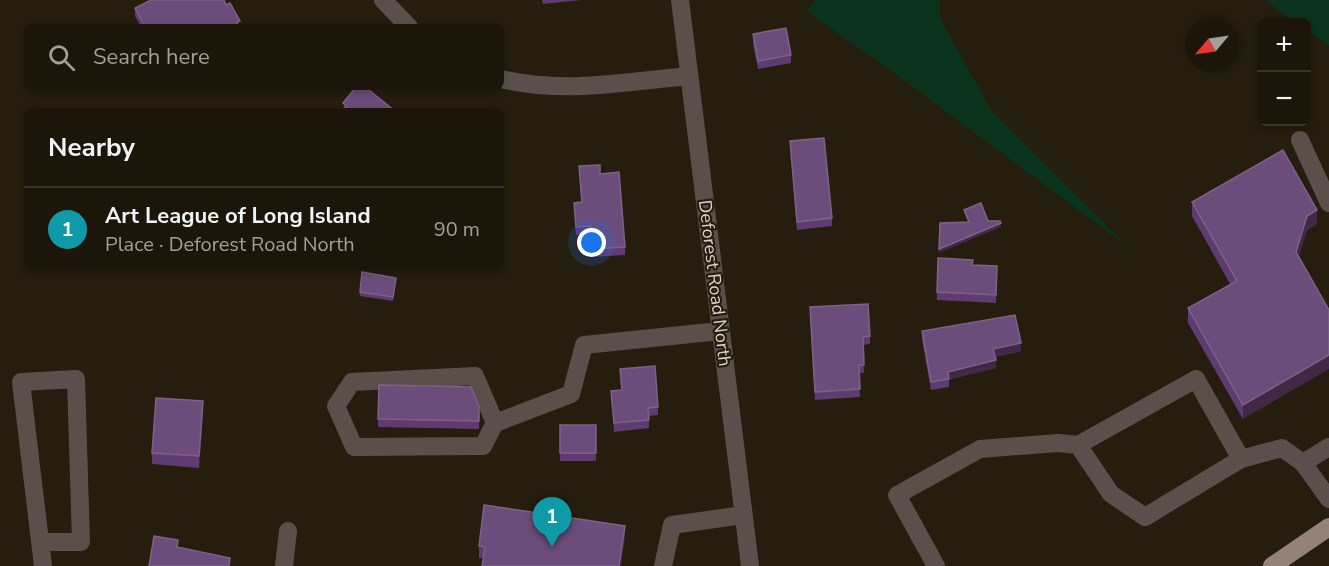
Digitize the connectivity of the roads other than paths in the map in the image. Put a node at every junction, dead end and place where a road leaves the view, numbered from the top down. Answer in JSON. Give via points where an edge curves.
{"nodes":[{"id":1,"x":383,"y":0,"type":"edge"},
{"id":2,"x":680,"y":0,"type":"edge"},
{"id":3,"x":406,"y":24,"type":"edge"},
{"id":4,"x":689,"y":75,"type":"junction"},
{"id":5,"x":504,"y":80,"type":"edge"},
{"id":6,"x":1300,"y":140,"type":"dead end"},
{"id":7,"x":1329,"y":203,"type":"edge"},
{"id":8,"x":720,"y":331,"type":"junction"},
{"id":9,"x":495,"y":423,"type":"junction"},
{"id":10,"x":1078,"y":445,"type":"junction"},
{"id":11,"x":1329,"y":447,"type":"edge"},
{"id":12,"x":1241,"y":459,"type":"junction"},
{"id":13,"x":1303,"y":463,"type":"junction"},
{"id":14,"x":1329,"y":499,"type":"edge"},
{"id":15,"x":743,"y":515,"type":"junction"},
{"id":16,"x":1329,"y":527,"type":"edge"},
{"id":17,"x":288,"y":531,"type":"dead end"},
{"id":18,"x":40,"y":542,"type":"junction"},
{"id":19,"x":43,"y":566,"type":"edge"},
{"id":20,"x":285,"y":566,"type":"edge"},
{"id":21,"x":663,"y":566,"type":"edge"},
{"id":22,"x":750,"y":566,"type":"edge"},
{"id":23,"x":936,"y":566,"type":"edge"},
{"id":24,"x":1272,"y":566,"type":"edge"}],
"edges":[{"from":1,"to":3,"type":"street"},
{"from":2,"to":4,"type":"street","name":"Deforest Road North"},
{"from":4,"to":5,"type":"street","via":[[581,87]]},
{"from":4,"to":8,"type":"street","name":"Deforest Road North"},
{"from":6,"to":7,"type":"street"},
{"from":8,"to":9,"type":"street","via":[[584,345],[571,394]]},
{"from":8,"to":15,"type":"street","name":"Deforest Road North"},
{"from":9,"to":9,"type":"street","via":[[483,446],[354,447],[336,406],[352,382],[475,376]]},
{"from":10,"to":12,"type":"street","via":[[1111,494],[1145,517]]},
{"from":10,"to":12,"type":"street","via":[[1196,379]]},
{"from":10,"to":23,"type":"street","via":[[980,449],[897,495]]},
{"from":11,"to":13,"type":"street"},
{"from":12,"to":13,"type":"street","via":[[1282,448]]},
{"from":13,"to":14,"type":"street"},
{"from":15,"to":21,"type":"street","via":[[672,525]]},
{"from":15,"to":22,"type":"street","name":"Deforest Road North"},
{"from":16,"to":24,"type":"main road"},
{"from":17,"to":20,"type":"street"},
{"from":18,"to":18,"type":"street","via":[[21,382],[76,379],[81,542]]},
{"from":18,"to":19,"type":"street"}]}
